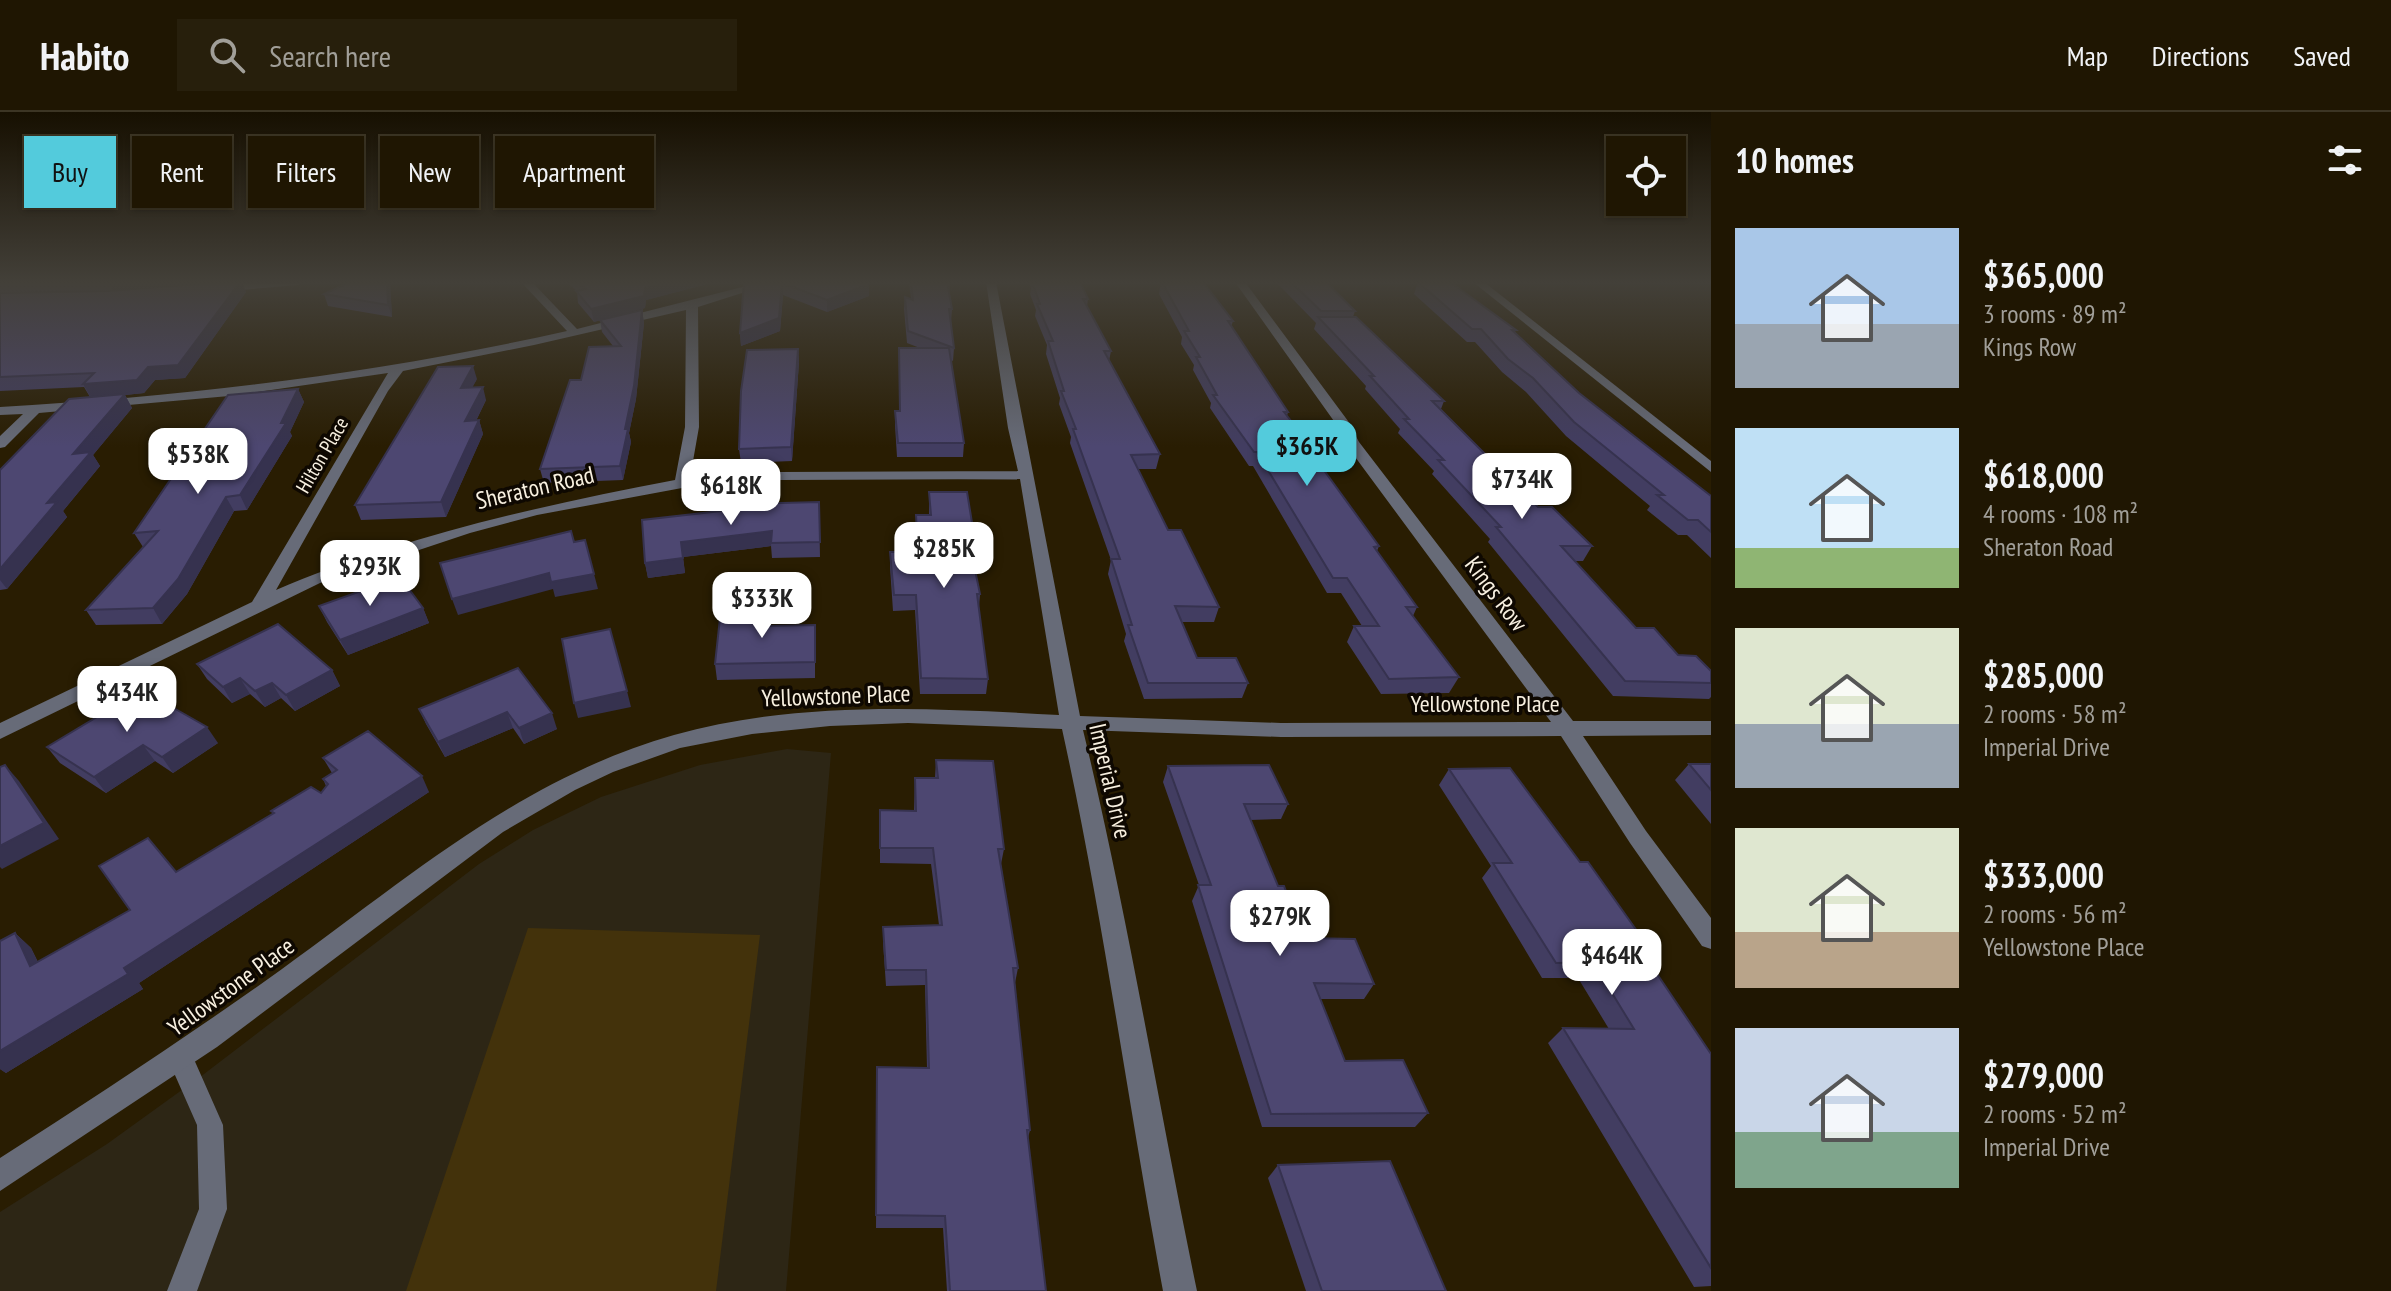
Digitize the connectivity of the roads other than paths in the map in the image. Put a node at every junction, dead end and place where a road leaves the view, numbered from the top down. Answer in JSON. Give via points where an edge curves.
{"nodes":[{"id":1,"x":555,"y":337,"type":"edge"},
{"id":2,"x":692,"y":337,"type":"edge"},
{"id":3,"x":1000,"y":337,"type":"edge"},
{"id":4,"x":1280,"y":337,"type":"edge"},
{"id":5,"x":1547,"y":337,"type":"edge"},
{"id":6,"x":398,"y":369,"type":"junction"},
{"id":7,"x":35,"y":409,"type":"junction"},
{"id":8,"x":0,"y":411,"type":"edge"},
{"id":9,"x":0,"y":444,"type":"edge"},
{"id":10,"x":1711,"y":468,"type":"edge"},
{"id":11,"x":1027,"y":475,"type":"junction"},
{"id":12,"x":682,"y":483,"type":"junction"},
{"id":13,"x":260,"y":604,"type":"junction"},
{"id":14,"x":1071,"y":723,"type":"junction"},
{"id":15,"x":1711,"y":728,"type":"edge"},
{"id":16,"x":1568,"y":730,"type":"junction"},
{"id":17,"x":0,"y":732,"type":"edge"},
{"id":18,"x":1711,"y":938,"type":"edge"},
{"id":19,"x":180,"y":1057,"type":"junction"},
{"id":20,"x":0,"y":1176,"type":"edge"},
{"id":21,"x":182,"y":1291,"type":"edge"},
{"id":22,"x":1180,"y":1291,"type":"edge"}],
"edges":[{"from":1,"to":6,"type":"street"},
{"from":2,"to":12,"type":"street","via":[[692,427]]},
{"from":3,"to":11,"type":"street","name":"Imperial Drive"},
{"from":4,"to":16,"type":"street","name":"Kings Row","via":[[1352,443]]},
{"from":5,"to":10,"type":"street"},
{"from":6,"to":7,"type":"street"},
{"from":6,"to":13,"type":"street","name":"Hilton Place"},
{"from":7,"to":8,"type":"street"},
{"from":7,"to":9,"type":"street"},
{"from":11,"to":12,"type":"street","name":"Sheraton Road","via":[[779,476]]},
{"from":11,"to":14,"type":"street","name":"Imperial Drive"},
{"from":12,"to":13,"type":"street","name":"Sheraton Road","via":[[464,530],[351,565]]},
{"from":13,"to":17,"type":"street","name":"Sheraton Road"},
{"from":14,"to":16,"type":"street","name":"Yellowstone Place"},
{"from":14,"to":19,"type":"street","name":"Yellowstone Place","via":[[888,717],[789,720],[705,735],[609,764],[543,795],[492,828]]},
{"from":14,"to":22,"type":"street","name":"Imperial Drive","via":[[1097,835]]},
{"from":15,"to":16,"type":"street","name":"Yellowstone Place"},
{"from":16,"to":18,"type":"street","name":"Kings Row"},
{"from":19,"to":20,"type":"street","name":"Yellowstone Place"},
{"from":19,"to":21,"type":"lane","via":[[210,1125],[213,1209]]}]}
